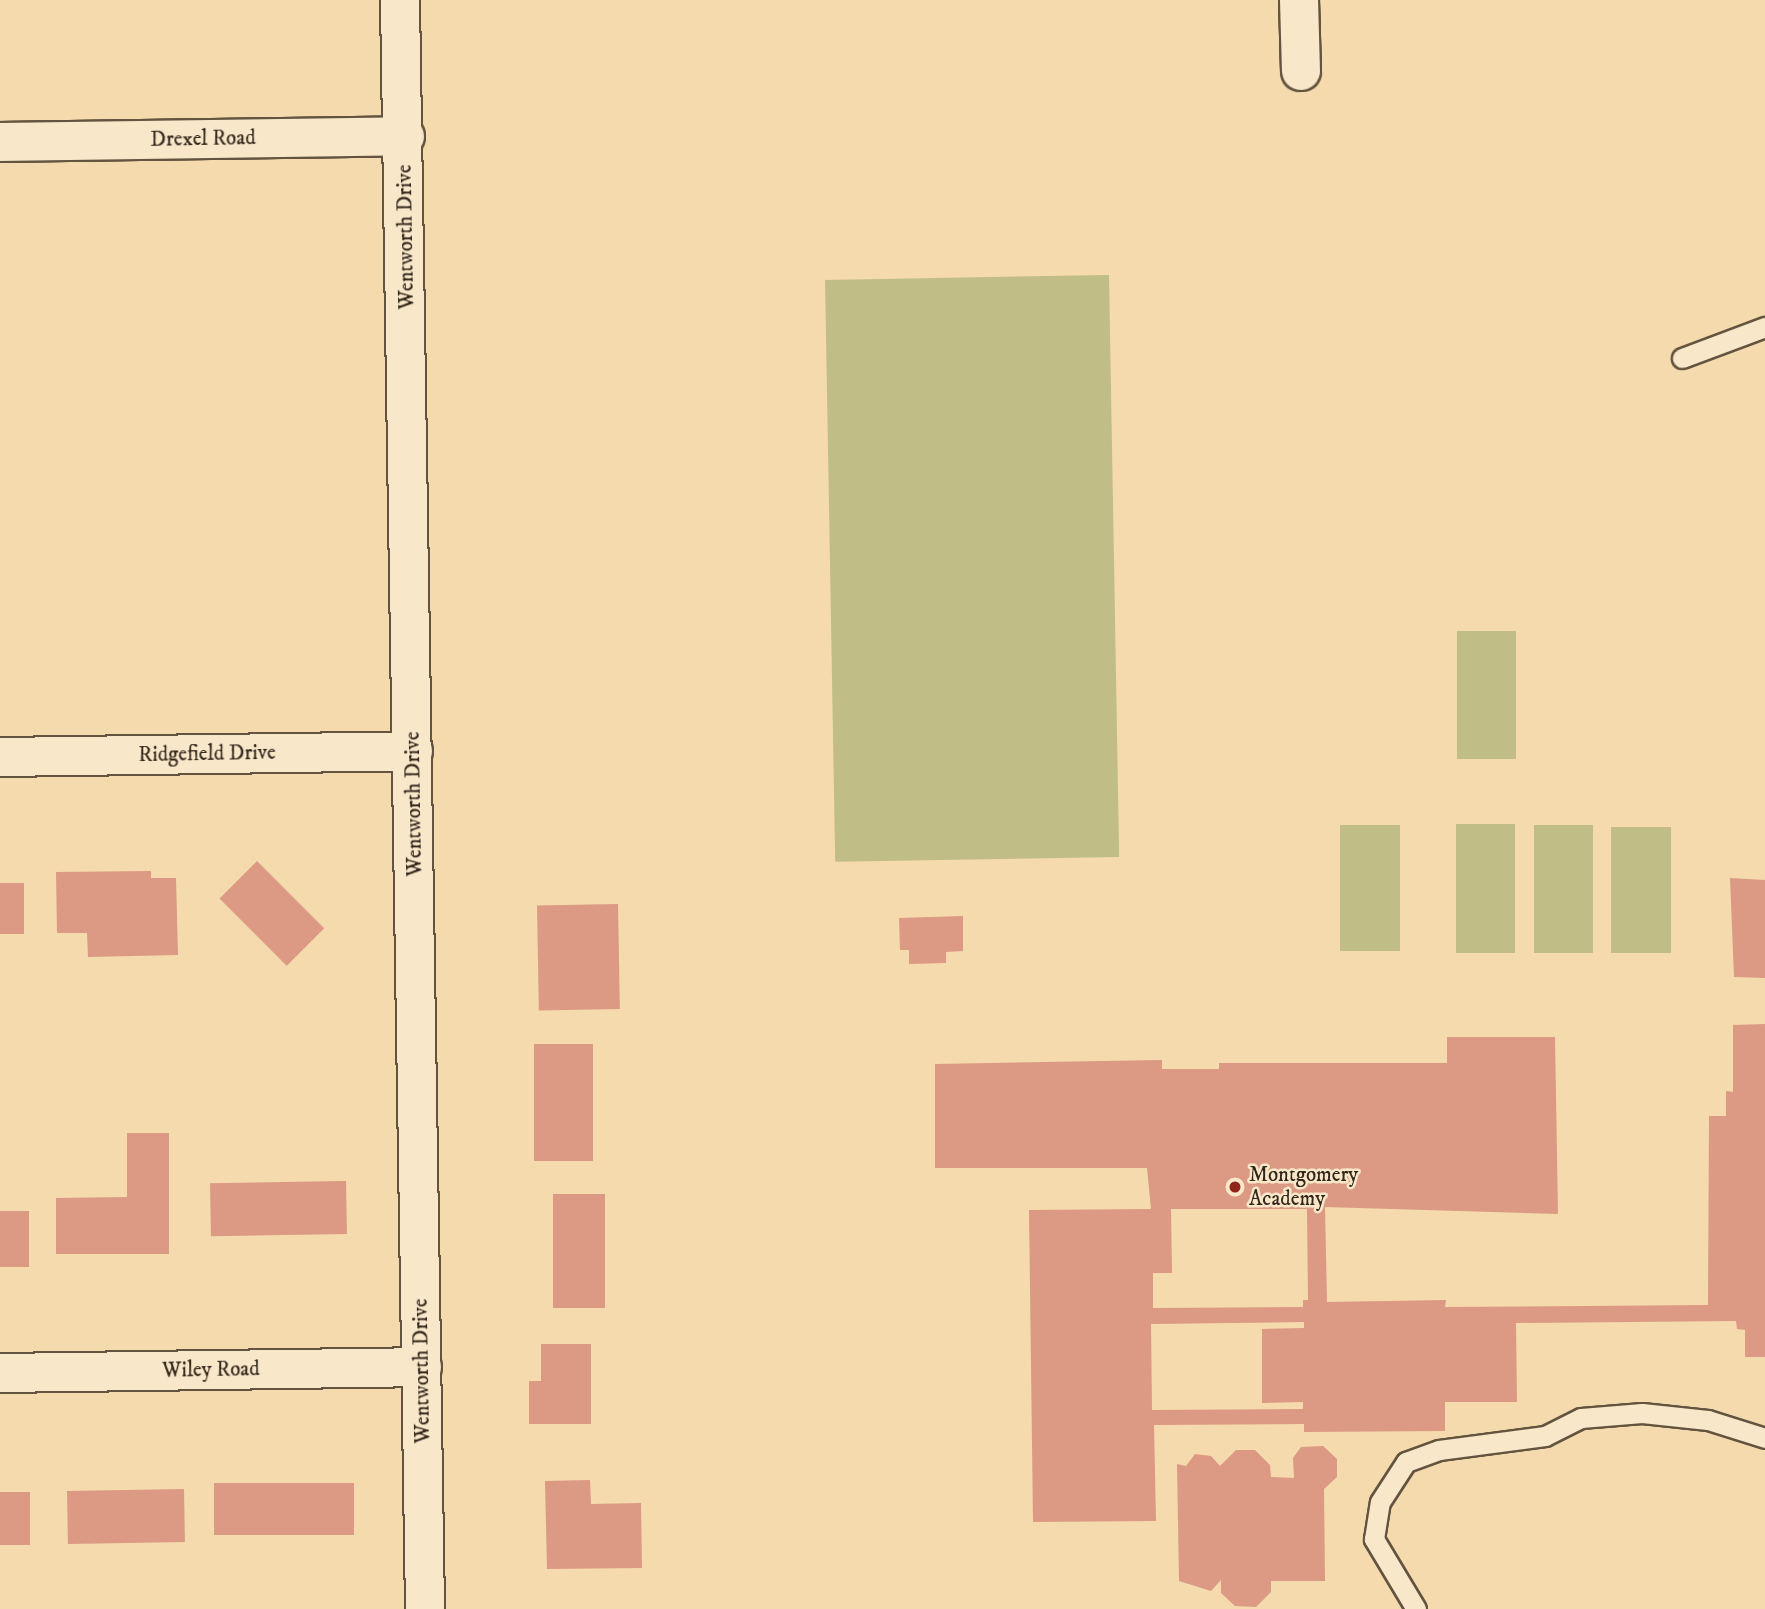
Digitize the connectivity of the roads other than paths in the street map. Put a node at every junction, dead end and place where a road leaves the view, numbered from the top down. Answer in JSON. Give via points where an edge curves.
{"nodes":[{"id":1,"x":400,"y":0,"type":"edge"},
{"id":2,"x":1299,"y":0,"type":"edge"},
{"id":3,"x":1301,"y":71,"type":"dead end"},
{"id":4,"x":405,"y":136,"type":"junction"},
{"id":5,"x":0,"y":142,"type":"edge"},
{"id":6,"x":1765,"y":327,"type":"edge"},
{"id":7,"x":1682,"y":358,"type":"dead end"},
{"id":8,"x":413,"y":751,"type":"junction"},
{"id":9,"x":0,"y":757,"type":"edge"},
{"id":10,"x":422,"y":1367,"type":"junction"},
{"id":11,"x":0,"y":1373,"type":"edge"},
{"id":12,"x":1765,"y":1438,"type":"edge"},
{"id":13,"x":425,"y":1609,"type":"edge"},
{"id":14,"x":1416,"y":1609,"type":"edge"}],
"edges":[{"from":1,"to":4,"type":"street","name":"Wentworth Drive"},
{"from":2,"to":3,"type":"street"},
{"from":4,"to":5,"type":"street","name":"Drexel Road"},
{"from":4,"to":8,"type":"street","name":"Wentworth Drive"},
{"from":6,"to":7,"type":"lane"},
{"from":8,"to":9,"type":"street","name":"Ridgefield Drive"},
{"from":8,"to":10,"type":"street","name":"Wentworth Drive"},
{"from":10,"to":11,"type":"street","name":"Wiley Road"},
{"from":10,"to":13,"type":"street","name":"Wentworth Drive"},
{"from":12,"to":14,"type":"lane","via":[[1707,1420],[1642,1413],[1581,1418],[1545,1436],[1439,1450],[1406,1462],[1380,1502],[1374,1539]]}]}
